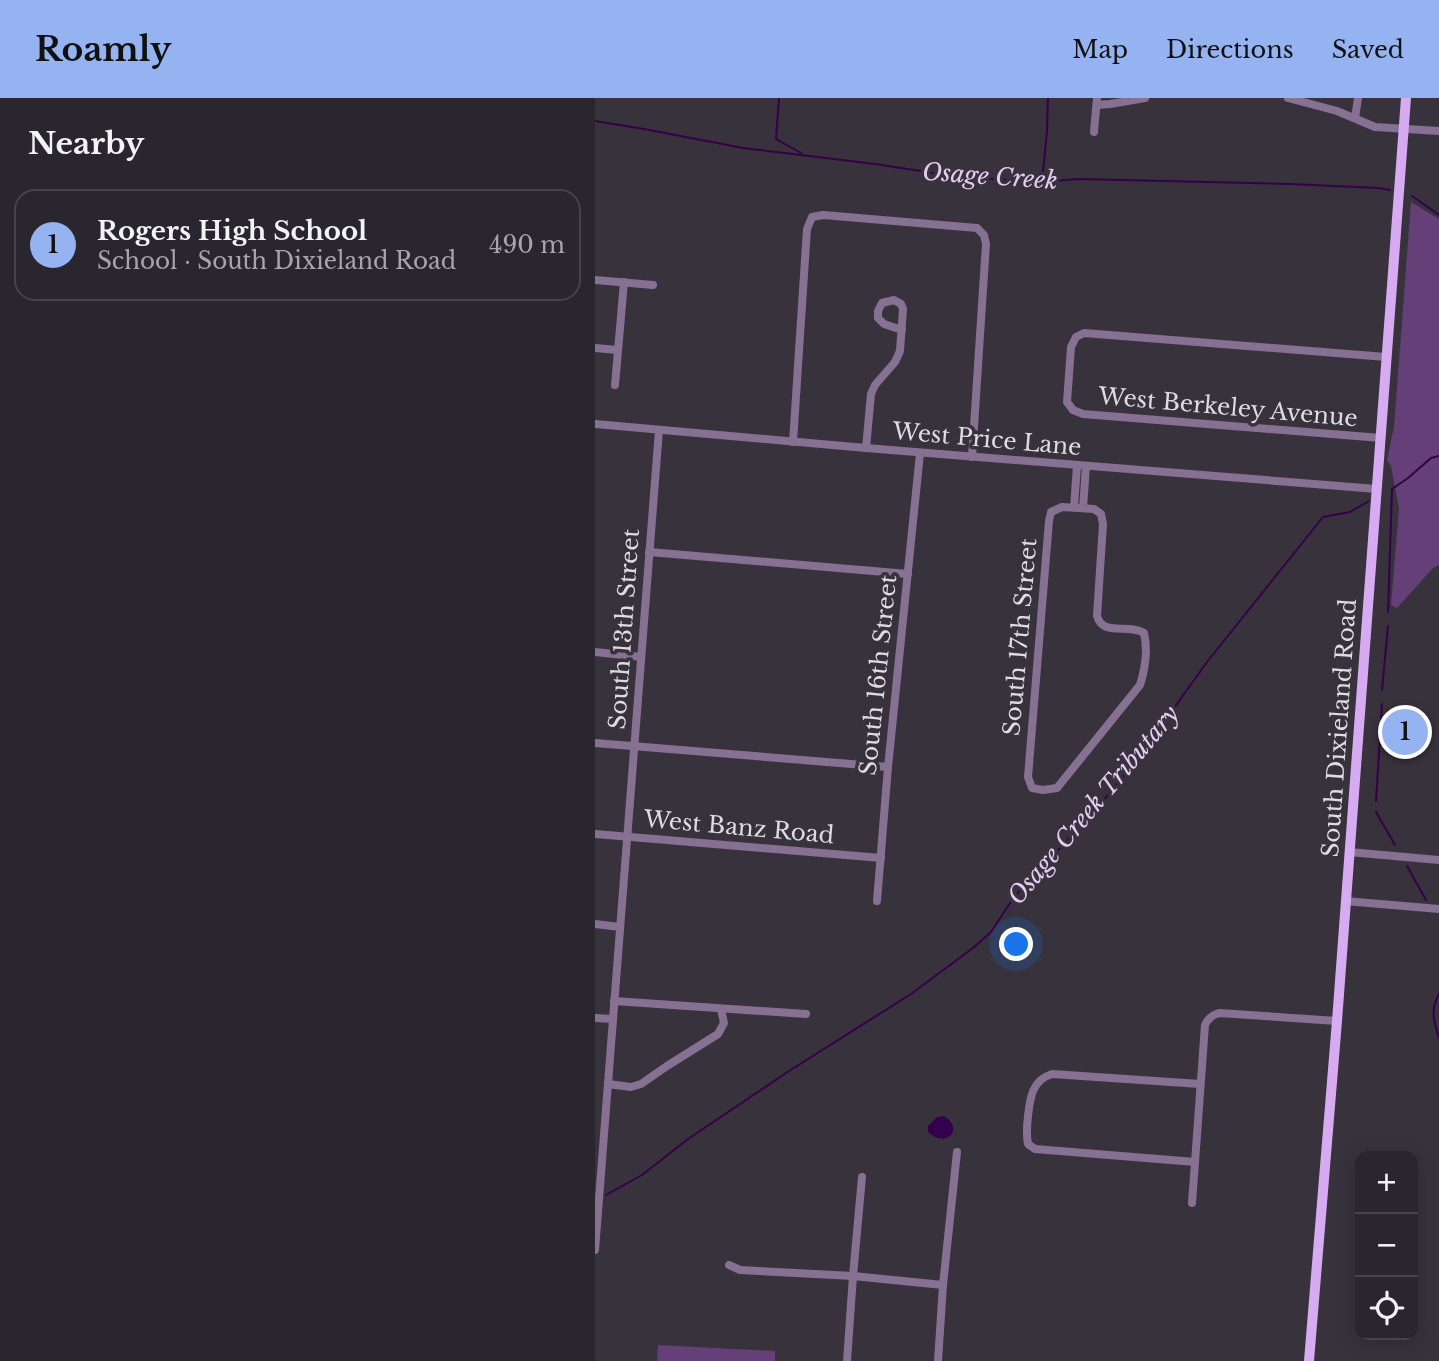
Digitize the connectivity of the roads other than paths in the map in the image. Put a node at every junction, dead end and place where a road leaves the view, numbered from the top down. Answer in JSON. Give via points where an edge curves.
{"nodes":[{"id":1,"x":1145,"y":98,"type":"edge"},
{"id":2,"x":1288,"y":98,"type":"edge"},
{"id":3,"x":1357,"y":98,"type":"edge"},
{"id":4,"x":1406,"y":98,"type":"edge"},
{"id":5,"x":1097,"y":101,"type":"edge"},
{"id":6,"x":1355,"y":118,"type":"junction"},
{"id":7,"x":1403,"y":128,"type":"junction"},
{"id":8,"x":1439,"y":131,"type":"edge"},
{"id":9,"x":1094,"y":132,"type":"dead end"},
{"id":10,"x":595,"y":279,"type":"edge"},
{"id":11,"x":624,"y":282,"type":"junction"},
{"id":12,"x":653,"y":285,"type":"dead end"},
{"id":13,"x":902,"y":330,"type":"dead end"},
{"id":14,"x":595,"y":348,"type":"edge"},
{"id":15,"x":617,"y":350,"type":"junction"},
{"id":16,"x":1386,"y":357,"type":"junction"},
{"id":17,"x":615,"y":385,"type":"dead end"},
{"id":18,"x":595,"y":424,"type":"edge"},
{"id":19,"x":659,"y":430,"type":"junction"},
{"id":20,"x":1381,"y":438,"type":"junction"},
{"id":21,"x":793,"y":442,"type":"junction"},
{"id":22,"x":866,"y":448,"type":"junction"},
{"id":23,"x":920,"y":453,"type":"junction"},
{"id":24,"x":972,"y":457,"type":"junction"},
{"id":25,"x":1082,"y":466,"type":"junction"},
{"id":26,"x":1377,"y":489,"type":"junction"},
{"id":27,"x":1079,"y":508,"type":"junction"},
{"id":28,"x":649,"y":552,"type":"junction"},
{"id":29,"x":908,"y":574,"type":"junction"},
{"id":30,"x":595,"y":652,"type":"edge"},
{"id":31,"x":641,"y":657,"type":"junction"},
{"id":32,"x":595,"y":743,"type":"edge"},
{"id":33,"x":634,"y":746,"type":"junction"},
{"id":34,"x":888,"y":767,"type":"junction"},
{"id":35,"x":595,"y":834,"type":"edge"},
{"id":36,"x":627,"y":837,"type":"junction"},
{"id":37,"x":1349,"y":852,"type":"junction"},
{"id":38,"x":881,"y":858,"type":"junction"},
{"id":39,"x":1439,"y":860,"type":"edge"},
{"id":40,"x":877,"y":901,"type":"dead end"},
{"id":41,"x":1345,"y":901,"type":"junction"},
{"id":42,"x":1439,"y":909,"type":"edge"},
{"id":43,"x":595,"y":924,"type":"edge"},
{"id":44,"x":620,"y":927,"type":"junction"},
{"id":45,"x":614,"y":1001,"type":"junction"},
{"id":46,"x":721,"y":1009,"type":"junction"},
{"id":47,"x":806,"y":1014,"type":"dead end"},
{"id":48,"x":595,"y":1018,"type":"edge"},
{"id":49,"x":613,"y":1019,"type":"junction"},
{"id":50,"x":1337,"y":1021,"type":"junction"},
{"id":51,"x":608,"y":1084,"type":"junction"},
{"id":52,"x":1200,"y":1084,"type":"junction"},
{"id":53,"x":957,"y":1152,"type":"dead end"},
{"id":54,"x":1195,"y":1162,"type":"junction"},
{"id":55,"x":598,"y":1168,"type":"edge"},
{"id":56,"x":862,"y":1177,"type":"dead end"},
{"id":57,"x":1192,"y":1203,"type":"dead end"},
{"id":58,"x":595,"y":1250,"type":"edge"},
{"id":59,"x":729,"y":1265,"type":"dead end"},
{"id":60,"x":853,"y":1276,"type":"junction"},
{"id":61,"x":943,"y":1285,"type":"junction"},
{"id":62,"x":847,"y":1361,"type":"edge"},
{"id":63,"x":938,"y":1361,"type":"edge"},
{"id":64,"x":1309,"y":1361,"type":"edge"}],
"edges":[{"from":1,"to":5,"type":"street","via":[[1110,104]]},
{"from":2,"to":6,"type":"street"},
{"from":3,"to":6,"type":"street"},
{"from":4,"to":7,"type":"main road","name":"South Dixieland Road"},
{"from":5,"to":9,"type":"street"},
{"from":6,"to":7,"type":"street","via":[[1375,127]]},
{"from":7,"to":8,"type":"street"},
{"from":7,"to":16,"type":"main road","name":"South Dixieland Road"},
{"from":10,"to":11,"type":"street"},
{"from":11,"to":12,"type":"street"},
{"from":11,"to":15,"type":"street"},
{"from":13,"to":22,"type":"street","via":[[898,358],[873,389]]},
{"from":14,"to":15,"type":"street"},
{"from":15,"to":17,"type":"street"},
{"from":16,"to":20,"type":"main road","name":"South Dixieland Road"},
{"from":16,"to":20,"type":"street","name":"West Berkeley Avenue","via":[[1084,333],[1071,347],[1067,402],[1083,414]]},
{"from":18,"to":19,"type":"street","name":"West Price Lane"},
{"from":19,"to":21,"type":"street","name":"West Price Lane"},
{"from":19,"to":28,"type":"street","name":"South 13th Street"},
{"from":20,"to":26,"type":"main road","name":"South Dixieland Road"},
{"from":21,"to":22,"type":"street","name":"West Price Lane"},
{"from":21,"to":24,"type":"street","via":[[807,229],[812,217],[823,215],[977,228],[984,235]]},
{"from":22,"to":23,"type":"street","name":"West Price Lane"},
{"from":23,"to":24,"type":"street","name":"West Price Lane"},
{"from":23,"to":29,"type":"street","name":"South 16th Street"},
{"from":24,"to":25,"type":"street","name":"West Price Lane"},
{"from":25,"to":26,"type":"street","name":"West Price Lane"},
{"from":25,"to":27,"type":"street"},
{"from":26,"to":37,"type":"main road","name":"South Dixieland Road"},
{"from":27,"to":27,"type":"street","name":"South 17th Street","via":[[1051,512],[1049,522],[1028,778],[1032,788],[1043,790],[1057,788],[1140,685],[1144,671],[1144,634],[1105,627],[1097,616],[1103,524],[1094,509]]},
{"from":28,"to":29,"type":"street"},
{"from":28,"to":31,"type":"street","name":"South 13th Street"},
{"from":29,"to":34,"type":"street","name":"South 16th Street"},
{"from":30,"to":31,"type":"street"},
{"from":31,"to":33,"type":"street","name":"South 13th Street"},
{"from":32,"to":33,"type":"street"},
{"from":33,"to":34,"type":"street"},
{"from":33,"to":36,"type":"street","name":"South 13th Street"},
{"from":34,"to":38,"type":"street","name":"South 16th Street"},
{"from":35,"to":36,"type":"street","name":"West Banz Road"},
{"from":36,"to":38,"type":"street","name":"West Banz Road"},
{"from":36,"to":44,"type":"street","name":"South 13th Street"},
{"from":37,"to":39,"type":"street"},
{"from":37,"to":41,"type":"main road","name":"South Dixieland Road"},
{"from":38,"to":40,"type":"street","name":"South 16th Street"},
{"from":41,"to":42,"type":"street"},
{"from":41,"to":50,"type":"main road","name":"South Dixieland Road"},
{"from":43,"to":44,"type":"street"},
{"from":44,"to":45,"type":"street","name":"South 13th Street"},
{"from":45,"to":46,"type":"street"},
{"from":45,"to":49,"type":"street","name":"South 13th Street"},
{"from":46,"to":47,"type":"street"},
{"from":46,"to":51,"type":"street","via":[[724,1023],[718,1034],[641,1084]]},
{"from":48,"to":49,"type":"street"},
{"from":49,"to":51,"type":"street","name":"South 13th Street"},
{"from":50,"to":52,"type":"street","via":[[1212,1015],[1205,1025]]},
{"from":50,"to":64,"type":"main road","name":"South Dixieland Road"},
{"from":51,"to":55,"type":"street","name":"South 13th Street"},
{"from":52,"to":54,"type":"street"},
{"from":52,"to":54,"type":"street","via":[[1057,1073],[1045,1076],[1030,1096],[1027,1129],[1028,1144],[1035,1150]]},
{"from":53,"to":61,"type":"street"},
{"from":54,"to":57,"type":"street"},
{"from":55,"to":58,"type":"street","name":"South 13th Street"},
{"from":56,"to":60,"type":"street"},
{"from":59,"to":60,"type":"street","via":[[740,1270]]},
{"from":60,"to":61,"type":"street"},
{"from":60,"to":62,"type":"street"},
{"from":61,"to":63,"type":"street"}]}
